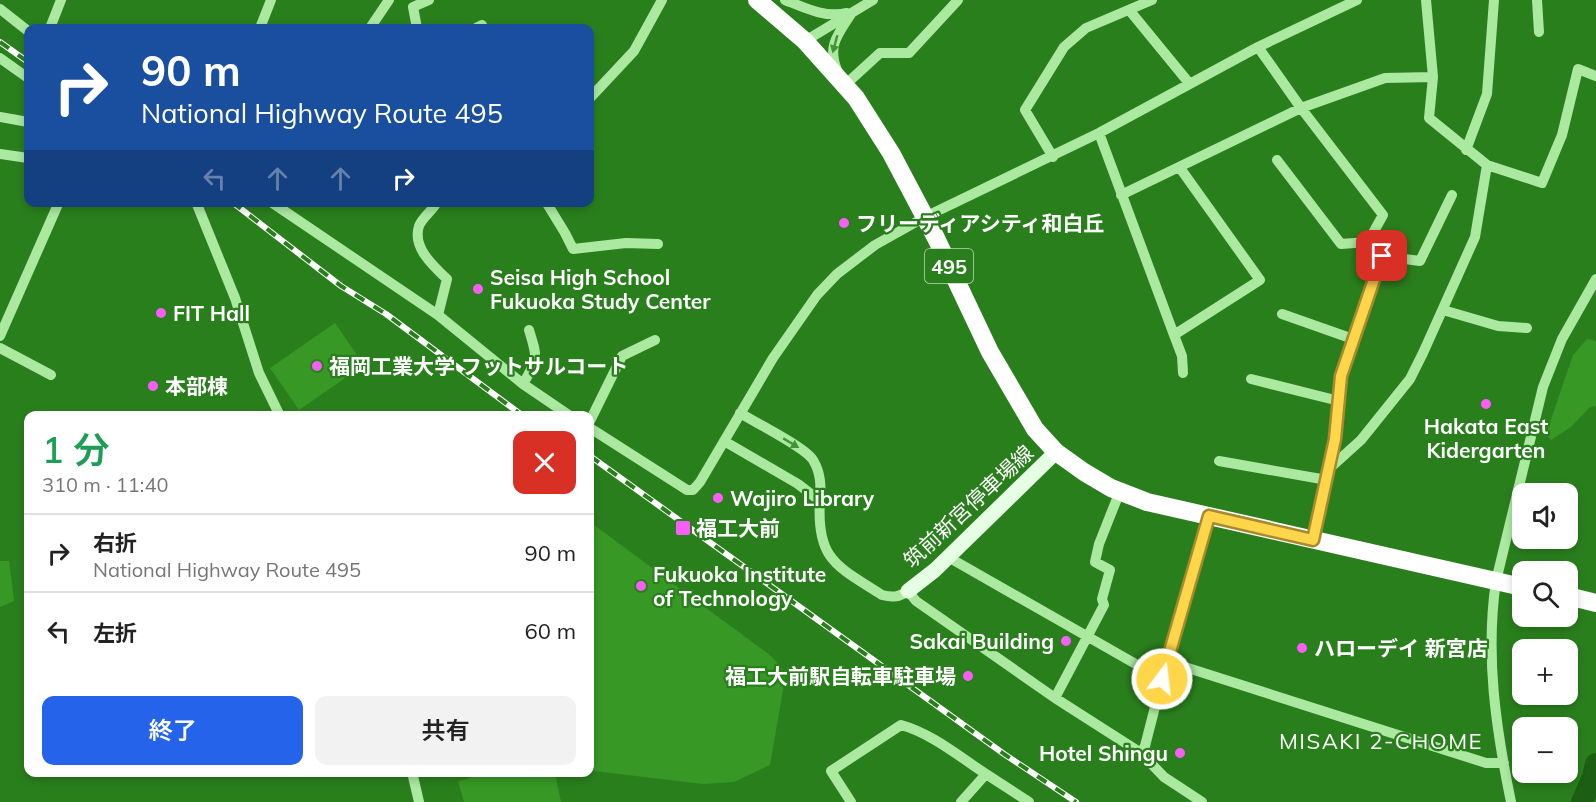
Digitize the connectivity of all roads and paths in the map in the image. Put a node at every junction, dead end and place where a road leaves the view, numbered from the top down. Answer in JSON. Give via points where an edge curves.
{"nodes":[{"id":1,"x":61,"y":0,"type":"edge"},
{"id":2,"x":271,"y":0,"type":"edge"},
{"id":3,"x":389,"y":0,"type":"edge"},
{"id":4,"x":429,"y":0,"type":"edge"},
{"id":5,"x":662,"y":0,"type":"edge"},
{"id":6,"x":757,"y":0,"type":"edge"},
{"id":7,"x":785,"y":0,"type":"edge"},
{"id":8,"x":873,"y":0,"type":"edge"},
{"id":9,"x":958,"y":0,"type":"edge"},
{"id":10,"x":1152,"y":0,"type":"edge"},
{"id":11,"x":1357,"y":0,"type":"edge"},
{"id":12,"x":1426,"y":0,"type":"edge"},
{"id":13,"x":1494,"y":0,"type":"edge"},
{"id":14,"x":1537,"y":0,"type":"edge"},
{"id":15,"x":410,"y":4,"type":"edge"},
{"id":16,"x":0,"y":9,"type":"edge"},
{"id":17,"x":853,"y":11,"type":"junction"},
{"id":18,"x":1130,"y":11,"type":"junction"},
{"id":19,"x":52,"y":24,"type":"edge"},
{"id":20,"x":262,"y":24,"type":"edge"},
{"id":21,"x":373,"y":24,"type":"edge"},
{"id":22,"x":416,"y":24,"type":"edge"},
{"id":23,"x":24,"y":28,"type":"edge"},
{"id":24,"x":1539,"y":32,"type":"dead end"},
{"id":25,"x":805,"y":41,"type":"junction"},
{"id":26,"x":1258,"y":47,"type":"junction"},
{"id":27,"x":0,"y":58,"type":"edge"},
{"id":28,"x":24,"y":75,"type":"edge"},
{"id":29,"x":1596,"y":76,"type":"edge"},
{"id":30,"x":1433,"y":77,"type":"junction"},
{"id":31,"x":843,"y":82,"type":"junction"},
{"id":32,"x":1189,"y":83,"type":"junction"},
{"id":33,"x":594,"y":94,"type":"edge"},
{"id":34,"x":1301,"y":108,"type":"junction"},
{"id":35,"x":0,"y":117,"type":"edge"},
{"id":36,"x":24,"y":121,"type":"edge"},
{"id":37,"x":1099,"y":133,"type":"junction"},
{"id":38,"x":1466,"y":150,"type":"junction"},
{"id":39,"x":0,"y":154,"type":"edge"},
{"id":40,"x":24,"y":157,"type":"edge"},
{"id":41,"x":1053,"y":157,"type":"junction"},
{"id":42,"x":1277,"y":160,"type":"dead end"},
{"id":43,"x":1487,"y":165,"type":"junction"},
{"id":44,"x":1180,"y":168,"type":"junction"},
{"id":45,"x":1121,"y":195,"type":"junction"},
{"id":46,"x":1452,"y":195,"type":"dead end"},
{"id":47,"x":57,"y":207,"type":"edge"},
{"id":48,"x":198,"y":207,"type":"edge"},
{"id":49,"x":278,"y":207,"type":"edge"},
{"id":50,"x":433,"y":207,"type":"edge"},
{"id":51,"x":549,"y":207,"type":"edge"},
{"id":52,"x":925,"y":218,"type":"junction"},
{"id":53,"x":1368,"y":242,"type":"junction"},
{"id":54,"x":658,"y":244,"type":"dead end"},
{"id":55,"x":1382,"y":256,"type":"junction"},
{"id":56,"x":1596,"y":279,"type":"edge"},
{"id":57,"x":1443,"y":310,"type":"junction"},
{"id":58,"x":1282,"y":314,"type":"dead end"},
{"id":59,"x":438,"y":315,"type":"junction"},
{"id":60,"x":1527,"y":328,"type":"dead end"},
{"id":61,"x":529,"y":330,"type":"dead end"},
{"id":62,"x":1174,"y":335,"type":"junction"},
{"id":63,"x":0,"y":336,"type":"edge"},
{"id":64,"x":1353,"y":339,"type":"junction"},
{"id":65,"x":656,"y":340,"type":"dead end"},
{"id":66,"x":0,"y":348,"type":"edge"},
{"id":67,"x":1184,"y":373,"type":"dead end"},
{"id":68,"x":51,"y":375,"type":"dead end"},
{"id":69,"x":1251,"y":379,"type":"dead end"},
{"id":70,"x":523,"y":384,"type":"junction"},
{"id":71,"x":1339,"y":401,"type":"junction"},
{"id":72,"x":278,"y":411,"type":"edge"},
{"id":73,"x":563,"y":411,"type":"edge"},
{"id":74,"x":594,"y":413,"type":"edge"},
{"id":75,"x":740,"y":413,"type":"junction"},
{"id":76,"x":594,"y":431,"type":"edge"},
{"id":77,"x":724,"y":441,"type":"junction"},
{"id":78,"x":1056,"y":452,"type":"junction"},
{"id":79,"x":1219,"y":461,"type":"dead end"},
{"id":80,"x":1329,"y":468,"type":"junction"},
{"id":81,"x":1327,"y":480,"type":"junction"},
{"id":82,"x":1119,"y":491,"type":"junction"},
{"id":83,"x":820,"y":501,"type":"junction"},
{"id":84,"x":1209,"y":516,"type":"junction"},
{"id":85,"x":1313,"y":540,"type":"junction"},
{"id":86,"x":948,"y":557,"type":"junction"},
{"id":87,"x":1496,"y":581,"type":"junction"},
{"id":88,"x":1512,"y":585,"type":"edge"},
{"id":89,"x":908,"y":591,"type":"junction"},
{"id":90,"x":1578,"y":599,"type":"edge"},
{"id":91,"x":1596,"y":603,"type":"edge"},
{"id":92,"x":1087,"y":637,"type":"junction"},
{"id":93,"x":1167,"y":661,"type":"junction"},
{"id":94,"x":1162,"y":679,"type":"junction"},
{"id":95,"x":1055,"y":698,"type":"junction"},
{"id":96,"x":1141,"y":753,"type":"junction"},
{"id":97,"x":1504,"y":762,"type":"junction"},
{"id":98,"x":986,"y":774,"type":"junction"},
{"id":99,"x":413,"y":777,"type":"edge"},
{"id":100,"x":419,"y":802,"type":"edge"},
{"id":101,"x":850,"y":802,"type":"edge"},
{"id":102,"x":961,"y":802,"type":"edge"},
{"id":103,"x":1029,"y":802,"type":"edge"},
{"id":104,"x":1202,"y":802,"type":"edge"},
{"id":105,"x":1511,"y":802,"type":"edge"}],
"edges":[{"from":1,"to":19,"type":"street"},
{"from":2,"to":20,"type":"street"},
{"from":3,"to":21,"type":"street"},
{"from":4,"to":15,"type":"street"},
{"from":5,"to":33,"type":"street","via":[[634,51]]},
{"from":6,"to":25,"type":"highway","number":"495"},
{"from":7,"to":17,"type":"street","via":[[826,14]]},
{"from":8,"to":17,"type":"street"},
{"from":9,"to":31,"type":"street","via":[[909,53],[880,53]]},
{"from":10,"to":18,"type":"street"},
{"from":11,"to":26,"type":"street"},
{"from":12,"to":30,"type":"street"},
{"from":13,"to":38,"type":"street","via":[[1487,94]]},
{"from":14,"to":24,"type":"street"},
{"from":15,"to":22,"type":"street"},
{"from":16,"to":23,"type":"street"},
{"from":17,"to":25,"type":"street"},
{"from":17,"to":31,"type":"street","one_way":true,"via":[[833,45],[832,58]]},
{"from":18,"to":32,"type":"street"},
{"from":18,"to":41,"type":"street","via":[[1086,28],[1064,47],[1025,110]]},
{"from":25,"to":31,"type":"highway","number":"495"},
{"from":26,"to":32,"type":"street"},
{"from":26,"to":34,"type":"street"},
{"from":27,"to":28,"type":"street"},
{"from":29,"to":43,"type":"street","via":[[1578,69],[1562,135],[1542,183]]},
{"from":30,"to":34,"type":"street","via":[[1385,78]]},
{"from":30,"to":38,"type":"street","via":[[1429,118]]},
{"from":31,"to":52,"type":"highway","number":"495","via":[[891,153]]},
{"from":32,"to":37,"type":"street"},
{"from":34,"to":44,"type":"street"},
{"from":34,"to":53,"type":"street","via":[[1383,215]]},
{"from":35,"to":36,"type":"street"},
{"from":37,"to":41,"type":"street"},
{"from":37,"to":45,"type":"street"},
{"from":38,"to":43,"type":"street"},
{"from":39,"to":40,"type":"street"},
{"from":41,"to":52,"type":"street"},
{"from":42,"to":53,"type":"street","via":[[1341,244]]},
{"from":43,"to":57,"type":"street","via":[[1475,237]]},
{"from":44,"to":45,"type":"street"},
{"from":44,"to":62,"type":"street","via":[[1260,280]]},
{"from":45,"to":62,"type":"street"},
{"from":46,"to":55,"type":"street","via":[[1420,261]]},
{"from":47,"to":63,"type":"street"},
{"from":48,"to":72,"type":"street","via":[[235,298],[259,373]]},
{"from":49,"to":59,"type":"street"},
{"from":50,"to":59,"type":"street","via":[[419,225],[419,238],[424,256],[447,279]]},
{"from":51,"to":54,"type":"street","via":[[573,249]]},
{"from":52,"to":75,"type":"street","via":[[874,245],[817,295]]},
{"from":52,"to":78,"type":"highway","number":"495","via":[[990,352],[1035,429]]},
{"from":53,"to":55,"type":"street"},
{"from":55,"to":64,"type":"street"},
{"from":56,"to":87,"type":"street","via":[[1562,339],[1543,387]]},
{"from":57,"to":60,"type":"street","via":[[1498,326]]},
{"from":57,"to":80,"type":"street","via":[[1410,379],[1361,440]]},
{"from":58,"to":64,"type":"street"},
{"from":59,"to":70,"type":"street"},
{"from":61,"to":70,"type":"street","via":[[537,354]]},
{"from":62,"to":67,"type":"street"},
{"from":64,"to":71,"type":"street","via":[[1341,376]]},
{"from":65,"to":74,"type":"street","via":[[622,356]]},
{"from":66,"to":68,"type":"street"},
{"from":69,"to":71,"type":"street"},
{"from":70,"to":73,"type":"street"},
{"from":71,"to":80,"type":"street"},
{"from":75,"to":77,"type":"street"},
{"from":75,"to":83,"type":"street","one_way":true,"via":[[812,458],[819,473]]},
{"from":76,"to":77,"type":"street","via":[[687,490],[693,490],[700,482]]},
{"from":77,"to":83,"type":"street"},
{"from":78,"to":82,"type":"highway","number":"495"},
{"from":78,"to":86,"type":"main road","name":"筑前新宮停車場線"},
{"from":79,"to":81,"type":"street"},
{"from":80,"to":81,"type":"street"},
{"from":81,"to":85,"type":"street"},
{"from":82,"to":84,"type":"highway","number":"495","via":[[1147,502]]},
{"from":82,"to":92,"type":"street","via":[[1095,562],[1110,570],[1104,605]]},
{"from":83,"to":89,"type":"street","via":[[821,536],[835,564],[882,595],[899,596]]},
{"from":84,"to":85,"type":"highway","number":"495"},
{"from":84,"to":93,"type":"street"},
{"from":85,"to":87,"type":"highway","number":"495"},
{"from":86,"to":89,"type":"main road","name":"筑前新宮停車場線"},
{"from":86,"to":92,"type":"street"},
{"from":87,"to":88,"type":"highway","number":"495"},
{"from":87,"to":97,"type":"street","via":[[1491,672]]},
{"from":89,"to":95,"type":"street","via":[[916,601]]},
{"from":90,"to":91,"type":"highway"},
{"from":92,"to":94,"type":"street"},
{"from":92,"to":95,"type":"street"},
{"from":93,"to":94,"type":"street"},
{"from":93,"to":97,"type":"street","via":[[1486,763]]},
{"from":94,"to":96,"type":"street"},
{"from":95,"to":96,"type":"street"},
{"from":96,"to":104,"type":"street","via":[[1164,777]]},
{"from":97,"to":105,"type":"street"},
{"from":98,"to":101,"type":"street","via":[[930,738],[901,725],[831,771]]},
{"from":98,"to":102,"type":"street"},
{"from":98,"to":103,"type":"street"},
{"from":99,"to":100,"type":"street"}]}
